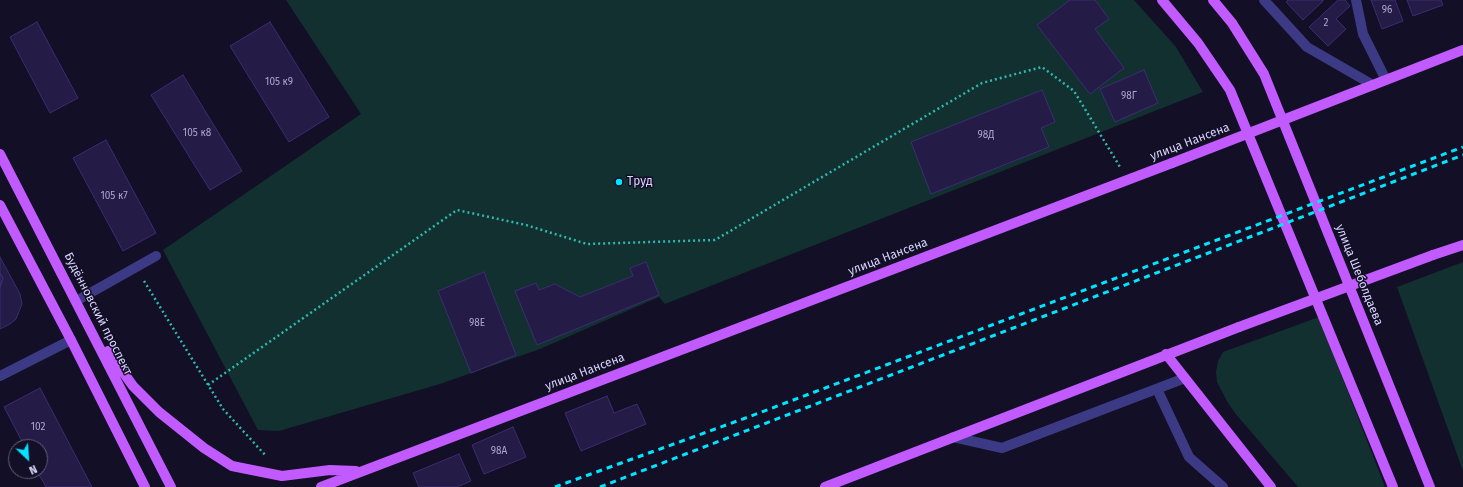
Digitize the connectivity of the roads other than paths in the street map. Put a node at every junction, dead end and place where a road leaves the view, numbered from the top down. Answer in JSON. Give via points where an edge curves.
{"nodes":[{"id":1,"x":1162,"y":0,"type":"edge"},
{"id":2,"x":1213,"y":0,"type":"edge"},
{"id":3,"x":1264,"y":0,"type":"edge"},
{"id":4,"x":1356,"y":0,"type":"edge"},
{"id":5,"x":1463,"y":50,"type":"edge"},
{"id":6,"x":1386,"y":80,"type":"junction"},
{"id":7,"x":1373,"y":85,"type":"junction"},
{"id":8,"x":0,"y":154,"type":"edge"},
{"id":9,"x":0,"y":205,"type":"edge"},
{"id":10,"x":1463,"y":245,"type":"edge"},
{"id":11,"x":156,"y":256,"type":"dead end"},
{"id":12,"x":76,"y":301,"type":"junction"},
{"id":13,"x":89,"y":325,"type":"junction"},
{"id":14,"x":71,"y":340,"type":"junction"},
{"id":15,"x":1166,"y":354,"type":"junction"},
{"id":16,"x":0,"y":376,"type":"edge"},
{"id":17,"x":1185,"y":378,"type":"junction"},
{"id":18,"x":1157,"y":389,"type":"junction"},
{"id":19,"x":953,"y":437,"type":"junction"},
{"id":20,"x":362,"y":471,"type":"junction"},
{"id":21,"x":144,"y":487,"type":"edge"},
{"id":22,"x":171,"y":487,"type":"edge"},
{"id":23,"x":321,"y":487,"type":"edge"},
{"id":24,"x":825,"y":487,"type":"edge"},
{"id":25,"x":1223,"y":487,"type":"edge"},
{"id":26,"x":1271,"y":487,"type":"edge"},
{"id":27,"x":1393,"y":487,"type":"edge"},
{"id":28,"x":1430,"y":487,"type":"edge"}],
"edges":[{"from":1,"to":27,"type":"main road","via":[[1198,43],[1230,90]]},
{"from":2,"to":28,"type":"main road","name":"улица Шеболдаева","via":[[1232,23],[1264,74]]},
{"from":3,"to":7,"type":"street","via":[[1307,47]]},
{"from":4,"to":6,"type":"street","via":[[1363,34]]},
{"from":5,"to":6,"type":"main road","name":"улица Нансена"},
{"from":6,"to":7,"type":"main road","name":"улица Нансена"},
{"from":7,"to":20,"type":"main road","name":"улица Нансена","bridge":true},
{"from":8,"to":12,"type":"main road","name":"Будённовский проспект"},
{"from":9,"to":14,"type":"main road"},
{"from":10,"to":15,"type":"main road","bridge":true},
{"from":11,"to":12,"type":"street"},
{"from":12,"to":13,"type":"main road","name":"Будённовский проспект"},
{"from":13,"to":20,"type":"main road","via":[[133,386],[158,412],[232,466],[282,476],[330,470]]},
{"from":13,"to":22,"type":"main road","name":"Будённовский проспект"},
{"from":14,"to":16,"type":"street"},
{"from":14,"to":21,"type":"main road"},
{"from":15,"to":17,"type":"main road"},
{"from":15,"to":19,"type":"main road"},
{"from":17,"to":18,"type":"street"},
{"from":17,"to":26,"type":"main road"},
{"from":18,"to":19,"type":"street","via":[[1002,448]]},
{"from":18,"to":25,"type":"street","via":[[1189,457]]},
{"from":19,"to":24,"type":"main road"},
{"from":20,"to":23,"type":"main road","name":"улица Нансена"}]}
